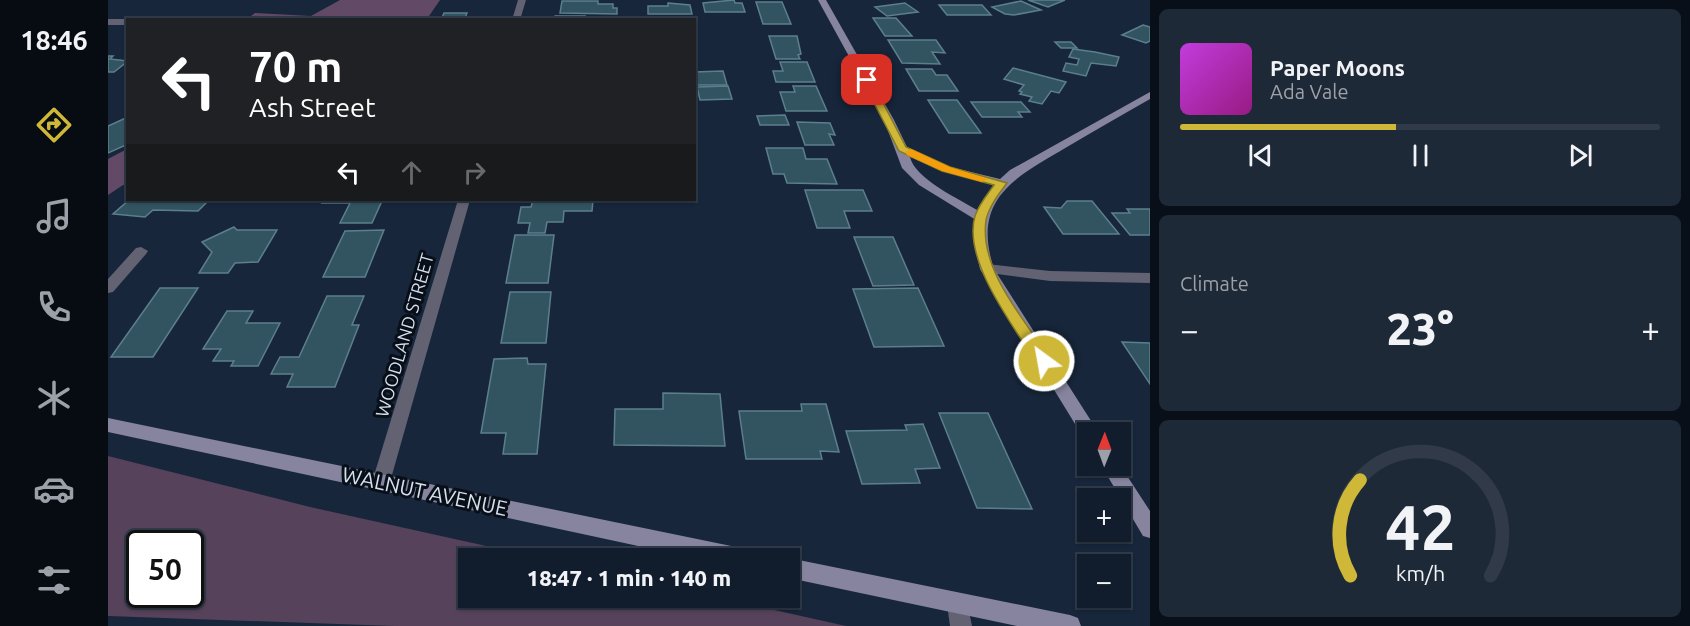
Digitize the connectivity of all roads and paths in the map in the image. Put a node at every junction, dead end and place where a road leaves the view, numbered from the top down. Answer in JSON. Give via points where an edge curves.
{"nodes":[{"id":1,"x":522,"y":0,"type":"edge"},
{"id":2,"x":822,"y":0,"type":"edge"},
{"id":3,"x":517,"y":18,"type":"edge"},
{"id":4,"x":108,"y":22,"type":"edge"},
{"id":5,"x":126,"y":22,"type":"edge"},
{"id":6,"x":1150,"y":95,"type":"edge"},
{"id":7,"x":902,"y":148,"type":"junction"},
{"id":8,"x":1001,"y":183,"type":"junction"},
{"id":9,"x":464,"y":201,"type":"edge"},
{"id":10,"x":981,"y":218,"type":"junction"},
{"id":11,"x":141,"y":251,"type":"dead end"},
{"id":12,"x":987,"y":269,"type":"junction"},
{"id":13,"x":1150,"y":278,"type":"edge"},
{"id":14,"x":108,"y":288,"type":"edge"},
{"id":15,"x":1083,"y":422,"type":"edge"},
{"id":16,"x":108,"y":424,"type":"edge"},
{"id":17,"x":1117,"y":476,"type":"edge"},
{"id":18,"x":381,"y":482,"type":"junction"},
{"id":19,"x":1150,"y":529,"type":"edge"},
{"id":20,"x":694,"y":548,"type":"edge"},
{"id":21,"x":800,"y":570,"type":"edge"},
{"id":22,"x":958,"y":604,"type":"junction"},
{"id":23,"x":961,"y":626,"type":"edge"},
{"id":24,"x":1070,"y":626,"type":"edge"}],
"edges":[{"from":1,"to":3,"type":"street"},
{"from":2,"to":7,"type":"street"},
{"from":4,"to":5,"type":"street"},
{"from":6,"to":8,"type":"street"},
{"from":7,"to":8,"type":"street","via":[[946,169]]},
{"from":7,"to":10,"type":"street","via":[[906,166],[923,182]]},
{"from":8,"to":10,"type":"street"},
{"from":9,"to":18,"type":"street","name":"WOODLAND STREET"},
{"from":10,"to":12,"type":"street","via":[[979,240]]},
{"from":11,"to":14,"type":"street"},
{"from":12,"to":13,"type":"street","via":[[1050,276]]},
{"from":12,"to":15,"type":"street"},
{"from":16,"to":18,"type":"street","name":"WALNUT AVENUE"},
{"from":17,"to":19,"type":"street"},
{"from":18,"to":20,"type":"street","name":"WALNUT AVENUE"},
{"from":21,"to":22,"type":"street"},
{"from":22,"to":23,"type":"street"},
{"from":22,"to":24,"type":"street"}]}
